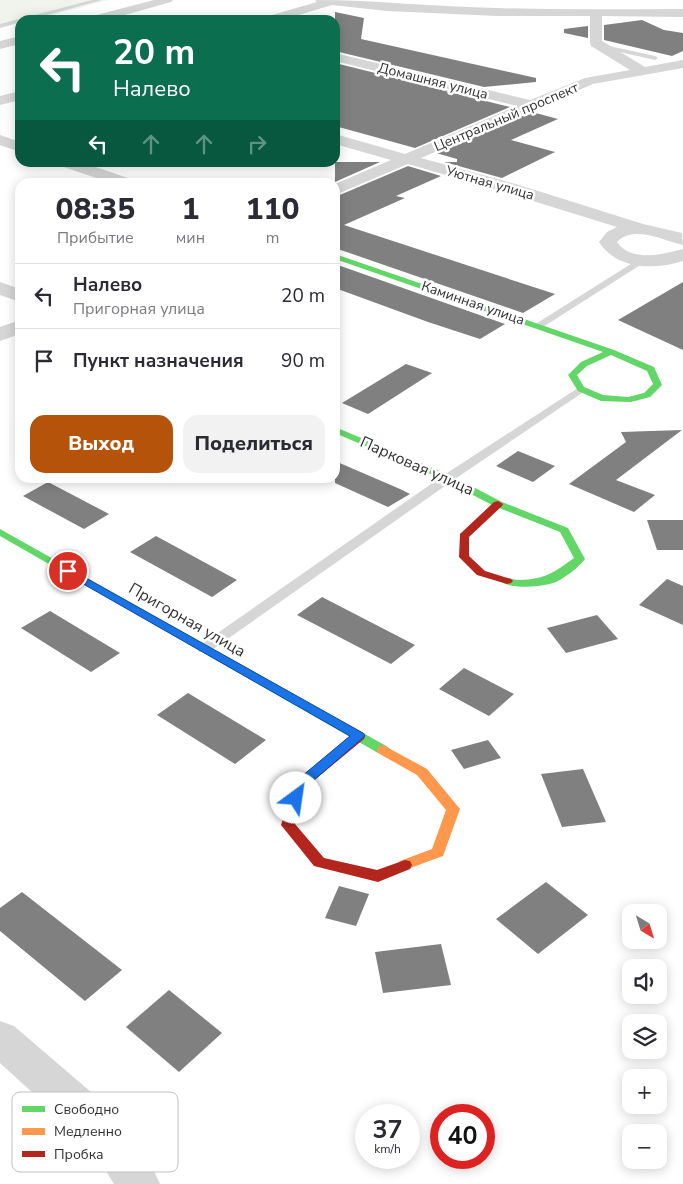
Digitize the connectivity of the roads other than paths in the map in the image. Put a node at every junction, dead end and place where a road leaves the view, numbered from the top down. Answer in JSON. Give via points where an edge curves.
{"nodes":[{"id":1,"x":100,"y":0,"type":"edge"},
{"id":2,"x":167,"y":0,"type":"edge"},
{"id":3,"x":325,"y":1,"type":"edge"},
{"id":4,"x":596,"y":13,"type":"junction"},
{"id":5,"x":683,"y":13,"type":"edge"},
{"id":6,"x":41,"y":15,"type":"edge"},
{"id":7,"x":112,"y":15,"type":"edge"},
{"id":8,"x":284,"y":15,"type":"edge"},
{"id":9,"x":15,"y":22,"type":"edge"},
{"id":10,"x":0,"y":26,"type":"edge"},
{"id":11,"x":15,"y":42,"type":"edge"},
{"id":12,"x":0,"y":46,"type":"edge"},
{"id":13,"x":600,"y":46,"type":"junction"},
{"id":14,"x":340,"y":58,"type":"edge"},
{"id":15,"x":655,"y":58,"type":"dead end"},
{"id":16,"x":683,"y":64,"type":"edge"},
{"id":17,"x":642,"y":70,"type":"junction"},
{"id":18,"x":15,"y":96,"type":"edge"},
{"id":19,"x":0,"y":101,"type":"edge"},
{"id":20,"x":531,"y":105,"type":"junction"},
{"id":21,"x":0,"y":140,"type":"edge"},
{"id":22,"x":340,"y":140,"type":"edge"},
{"id":23,"x":15,"y":145,"type":"edge"},
{"id":24,"x":406,"y":160,"type":"junction"},
{"id":25,"x":78,"y":167,"type":"edge"},
{"id":26,"x":110,"y":178,"type":"edge"},
{"id":27,"x":340,"y":188,"type":"edge"},
{"id":28,"x":643,"y":230,"type":"junction"},
{"id":29,"x":683,"y":240,"type":"edge"},
{"id":30,"x":683,"y":256,"type":"edge"},
{"id":31,"x":340,"y":258,"type":"edge"},
{"id":32,"x":642,"y":260,"type":"junction"},
{"id":33,"x":0,"y":288,"type":"edge"},
{"id":34,"x":15,"y":294,"type":"edge"},
{"id":35,"x":538,"y":325,"type":"junction"},
{"id":36,"x":15,"y":328,"type":"edge"},
{"id":37,"x":0,"y":335,"type":"edge"},
{"id":38,"x":611,"y":352,"type":"junction"},
{"id":39,"x":581,"y":389,"type":"junction"},
{"id":40,"x":340,"y":432,"type":"edge"},
{"id":41,"x":448,"y":478,"type":"junction"},
{"id":42,"x":498,"y":504,"type":"junction"},
{"id":43,"x":0,"y":532,"type":"edge"},
{"id":44,"x":204,"y":649,"type":"junction"},
{"id":45,"x":359,"y":736,"type":"junction"},
{"id":46,"x":0,"y":1038,"type":"edge"},
{"id":47,"x":61,"y":1092,"type":"edge"},
{"id":48,"x":131,"y":1172,"type":"edge"},
{"id":49,"x":138,"y":1184,"type":"edge"}],
"edges":[{"from":1,"to":6,"type":"lane"},
{"from":2,"to":7,"type":"street"},
{"from":3,"to":4,"type":"street","via":[[387,7]]},
{"from":3,"to":8,"type":"street"},
{"from":4,"to":5,"type":"street"},
{"from":4,"to":13,"type":"street","via":[[596,43]]},
{"from":9,"to":10,"type":"lane"},
{"from":11,"to":12,"type":"street"},
{"from":13,"to":15,"type":"lane"},
{"from":13,"to":17,"type":"street"},
{"from":14,"to":20,"type":"street","name":"Домашняя улица"},
{"from":16,"to":17,"type":"street","name":"Центральный проспект"},
{"from":17,"to":20,"type":"street","name":"Центральный проспект","via":[[590,82]]},
{"from":18,"to":19,"type":"street"},
{"from":20,"to":24,"type":"street","name":"Центральный проспект"},
{"from":21,"to":23,"type":"street"},
{"from":22,"to":24,"type":"street","name":"Уютная улица"},
{"from":24,"to":27,"type":"street","name":"Центральный проспект"},
{"from":24,"to":28,"type":"street","name":"Уютная улица"},
{"from":25,"to":26,"type":"street"},
{"from":28,"to":29,"type":"street"},
{"from":28,"to":32,"type":"street","via":[[623,232],[608,242],[621,255]]},
{"from":30,"to":32,"type":"street","via":[[665,261]]},
{"from":31,"to":35,"type":"street","name":"Каминная улица"},
{"from":32,"to":35,"type":"lane"},
{"from":33,"to":34,"type":"street"},
{"from":35,"to":38,"type":"street","name":"Каминная улица"},
{"from":36,"to":37,"type":"street"},
{"from":38,"to":39,"type":"street","via":[[584,364],[572,375]]},
{"from":38,"to":39,"type":"street","name":"Каминная улица","via":[[651,369],[658,384],[647,395],[628,400],[601,398]]},
{"from":39,"to":41,"type":"lane"},
{"from":40,"to":41,"type":"street","name":"Парковая улица"},
{"from":41,"to":42,"type":"street","name":"Парковая улица"},
{"from":41,"to":44,"type":"lane"},
{"from":42,"to":42,"type":"street","name":"Парковая улица","via":[[564,530],[580,559],[553,579],[516,584],[481,572],[464,558],[464,536]]},
{"from":43,"to":44,"type":"street","name":"Пригорная улица"},
{"from":44,"to":45,"type":"street","name":"Пригорная улица"},
{"from":45,"to":45,"type":"street","name":"Пригорная улица","via":[[422,772],[452,809],[438,852],[378,876],[319,862],[288,825],[300,784]]},
{"from":46,"to":47,"type":"street"},
{"from":48,"to":49,"type":"street"}]}
